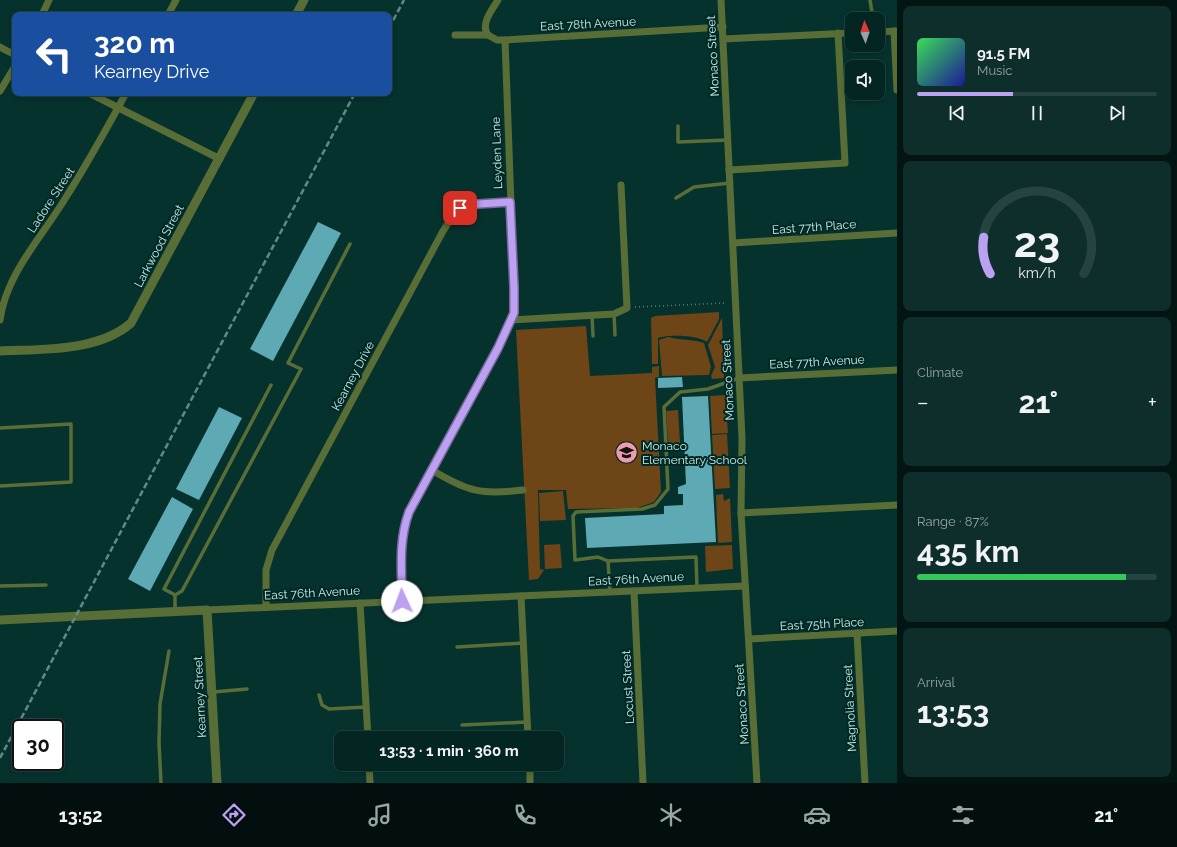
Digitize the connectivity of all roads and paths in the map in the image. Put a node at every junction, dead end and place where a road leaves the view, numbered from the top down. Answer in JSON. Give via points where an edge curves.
{"nodes":[{"id":1,"x":49,"y":0,"type":"edge"},
{"id":2,"x":176,"y":0,"type":"edge"},
{"id":3,"x":304,"y":0,"type":"edge"},
{"id":4,"x":498,"y":0,"type":"edge"},
{"id":5,"x":721,"y":0,"type":"edge"},
{"id":6,"x":870,"y":0,"type":"edge"},
{"id":7,"x":43,"y":12,"type":"edge"},
{"id":8,"x":170,"y":12,"type":"edge"},
{"id":9,"x":298,"y":12,"type":"edge"},
{"id":10,"x":872,"y":12,"type":"edge"},
{"id":11,"x":723,"y":26,"type":"junction"},
{"id":12,"x":896,"y":31,"type":"edge"},
{"id":13,"x":885,"y":32,"type":"edge"},
{"id":14,"x":838,"y":33,"type":"junction"},
{"id":15,"x":845,"y":33,"type":"edge"},
{"id":16,"x":455,"y":35,"type":"dead end"},
{"id":17,"x":488,"y":35,"type":"junction"},
{"id":18,"x":723,"y":38,"type":"junction"},
{"id":19,"x":505,"y":40,"type":"junction"},
{"id":20,"x":0,"y":47,"type":"edge"},
{"id":21,"x":12,"y":53,"type":"edge"},
{"id":22,"x":12,"y":71,"type":"edge"},
{"id":23,"x":897,"y":90,"type":"edge"},
{"id":24,"x":0,"y":91,"type":"edge"},
{"id":25,"x":95,"y":96,"type":"edge"},
{"id":26,"x":124,"y":96,"type":"edge"},
{"id":27,"x":252,"y":96,"type":"edge"},
{"id":28,"x":118,"y":108,"type":"junction"},
{"id":29,"x":678,"y":126,"type":"dead end"},
{"id":30,"x":728,"y":140,"type":"junction"},
{"id":31,"x":220,"y":158,"type":"junction"},
{"id":32,"x":729,"y":170,"type":"junction"},
{"id":33,"x":730,"y":183,"type":"junction"},
{"id":34,"x":621,"y":186,"type":"dead end"},
{"id":35,"x":676,"y":198,"type":"dead end"},
{"id":36,"x":510,"y":202,"type":"junction"},
{"id":37,"x":897,"y":233,"type":"edge"},
{"id":38,"x":733,"y":243,"type":"junction"},
{"id":39,"x":350,"y":244,"type":"dead end"},
{"id":40,"x":736,"y":303,"type":"junction"},
{"id":41,"x":627,"y":308,"type":"junction"},
{"id":42,"x":614,"y":314,"type":"junction"},
{"id":43,"x":592,"y":315,"type":"junction"},
{"id":44,"x":0,"y":320,"type":"edge"},
{"id":45,"x":511,"y":320,"type":"junction"},
{"id":46,"x":615,"y":335,"type":"dead end"},
{"id":47,"x":593,"y":336,"type":"dead end"},
{"id":48,"x":0,"y":351,"type":"edge"},
{"id":49,"x":897,"y":370,"type":"edge"},
{"id":50,"x":739,"y":378,"type":"junction"},
{"id":51,"x":271,"y":385,"type":"dead end"},
{"id":52,"x":0,"y":428,"type":"edge"},
{"id":53,"x":432,"y":470,"type":"junction"},
{"id":54,"x":0,"y":486,"type":"edge"},
{"id":55,"x":523,"y":490,"type":"dead end"},
{"id":56,"x":897,"y":504,"type":"edge"},
{"id":57,"x":741,"y":513,"type":"junction"},
{"id":58,"x":608,"y":561,"type":"junction"},
{"id":59,"x":46,"y":585,"type":"dead end"},
{"id":60,"x":0,"y":586,"type":"edge"},
{"id":61,"x":745,"y":586,"type":"junction"},
{"id":62,"x":697,"y":588,"type":"junction"},
{"id":63,"x":634,"y":591,"type":"junction"},
{"id":64,"x":610,"y":592,"type":"junction"},
{"id":65,"x":176,"y":595,"type":"junction"},
{"id":66,"x":521,"y":596,"type":"junction"},
{"id":67,"x":402,"y":601,"type":"junction"},
{"id":68,"x":360,"y":603,"type":"junction"},
{"id":69,"x":266,"y":607,"type":"junction"},
{"id":70,"x":207,"y":610,"type":"junction"},
{"id":71,"x":175,"y":611,"type":"junction"},
{"id":72,"x":0,"y":620,"type":"edge"},
{"id":73,"x":897,"y":630,"type":"edge"},
{"id":74,"x":857,"y":633,"type":"junction"},
{"id":75,"x":749,"y":639,"type":"junction"},
{"id":76,"x":523,"y":643,"type":"junction"},
{"id":77,"x":457,"y":647,"type":"dead end"},
{"id":78,"x":169,"y":652,"type":"dead end"},
{"id":79,"x":248,"y":689,"type":"dead end"},
{"id":80,"x":212,"y":692,"type":"junction"},
{"id":81,"x":319,"y":695,"type":"dead end"},
{"id":82,"x":366,"y":707,"type":"junction"},
{"id":83,"x":527,"y":722,"type":"junction"},
{"id":84,"x":462,"y":725,"type":"dead end"},
{"id":85,"x":368,"y":731,"type":"edge"},
{"id":86,"x":528,"y":731,"type":"edge"},
{"id":87,"x":369,"y":771,"type":"edge"},
{"id":88,"x":530,"y":771,"type":"edge"},
{"id":89,"x":161,"y":783,"type":"edge"},
{"id":90,"x":217,"y":783,"type":"edge"},
{"id":91,"x":370,"y":783,"type":"edge"},
{"id":92,"x":530,"y":783,"type":"edge"},
{"id":93,"x":643,"y":783,"type":"edge"},
{"id":94,"x":758,"y":783,"type":"edge"},
{"id":95,"x":865,"y":783,"type":"edge"}],
"edges":[{"from":1,"to":7,"type":"street"},
{"from":2,"to":8,"type":"street"},
{"from":3,"to":9,"type":"street"},
{"from":4,"to":17,"type":"street","via":[[485,23],[484,28]]},
{"from":5,"to":11,"type":"street","name":"Monaco Street"},
{"from":6,"to":10,"type":"lane"},
{"from":11,"to":18,"type":"street","name":"Monaco Street"},
{"from":11,"to":19,"type":"street","name":"East 78th Avenue"},
{"from":12,"to":13,"type":"street"},
{"from":12,"to":23,"type":"street"},
{"from":14,"to":15,"type":"street"},
{"from":14,"to":18,"type":"street"},
{"from":14,"to":32,"type":"street","via":[[845,163]]},
{"from":16,"to":17,"type":"street","name":"East 78th Avenue"},
{"from":17,"to":19,"type":"street","name":"East 78th Avenue","via":[[497,40]]},
{"from":18,"to":30,"type":"street","name":"Monaco Street"},
{"from":19,"to":36,"type":"street","name":"Leyden Lane"},
{"from":20,"to":21,"type":"street"},
{"from":22,"to":24,"type":"street"},
{"from":25,"to":28,"type":"street"},
{"from":26,"to":28,"type":"street","name":"Ladore Street"},
{"from":27,"to":31,"type":"street","name":"Larkwood Street"},
{"from":28,"to":31,"type":"street"},
{"from":28,"to":44,"type":"street","name":"Ladore Street","via":[[90,160],[17,272],[4,300]]},
{"from":29,"to":30,"type":"lane","via":[[678,142]]},
{"from":30,"to":32,"type":"street","name":"Monaco Street"},
{"from":31,"to":48,"type":"street","name":"Larkwood Street","via":[[131,323],[116,334],[79,345]]},
{"from":32,"to":33,"type":"street","name":"Monaco Street"},
{"from":33,"to":35,"type":"lane","via":[[694,187]]},
{"from":33,"to":38,"type":"street","name":"Monaco Street"},
{"from":34,"to":41,"type":"street"},
{"from":36,"to":45,"type":"street","name":"Leyden Lane","via":[[514,287]]},
{"from":36,"to":69,"type":"street","name":"Kearney Drive","via":[[462,207],[443,231],[272,550],[266,570]]},
{"from":37,"to":38,"type":"street","name":"East 77th Place"},
{"from":38,"to":40,"type":"street","name":"Monaco Street"},
{"from":39,"to":65,"type":"lane","via":[[288,363],[302,369],[182,591]]},
{"from":40,"to":41,"type":"path"},
{"from":40,"to":50,"type":"street","name":"Monaco Street"},
{"from":41,"to":42,"type":"street"},
{"from":42,"to":43,"type":"street"},
{"from":42,"to":46,"type":"lane"},
{"from":43,"to":45,"type":"street"},
{"from":43,"to":47,"type":"lane"},
{"from":45,"to":53,"type":"street","name":"Leyden Lane","via":[[495,355]]},
{"from":49,"to":50,"type":"street","name":"East 77th Avenue"},
{"from":50,"to":57,"type":"street","name":"Monaco Street","via":[[742,438]]},
{"from":50,"to":58,"type":"lane","via":[[708,389],[680,392],[664,407],[668,489],[655,505],[642,509],[576,512],[573,516],[575,560],[598,558]]},
{"from":51,"to":65,"type":"lane","via":[[164,589]]},
{"from":52,"to":54,"type":"lane","via":[[71,424],[72,482]]},
{"from":53,"to":55,"type":"street","via":[[470,490],[491,493]]},
{"from":53,"to":67,"type":"street","name":"Leyden Lane","via":[[403,528]]},
{"from":56,"to":57,"type":"street"},
{"from":57,"to":61,"type":"street","name":"Monaco Street"},
{"from":58,"to":62,"type":"lane","via":[[696,557]]},
{"from":58,"to":64,"type":"lane"},
{"from":59,"to":60,"type":"lane"},
{"from":61,"to":62,"type":"street","name":"East 76th Avenue"},
{"from":61,"to":75,"type":"street","name":"Monaco Street"},
{"from":62,"to":63,"type":"street","name":"East 76th Avenue"},
{"from":63,"to":64,"type":"street","name":"East 76th Avenue"},
{"from":63,"to":93,"type":"street","name":"Locust Street"},
{"from":64,"to":66,"type":"street","name":"East 76th Avenue"},
{"from":65,"to":71,"type":"lane"},
{"from":66,"to":67,"type":"street","name":"East 76th Avenue"},
{"from":66,"to":76,"type":"street"},
{"from":67,"to":68,"type":"street","name":"East 76th Avenue"},
{"from":68,"to":69,"type":"street","name":"East 76th Avenue"},
{"from":68,"to":82,"type":"street"},
{"from":69,"to":70,"type":"street","name":"East 76th Avenue"},
{"from":70,"to":71,"type":"street","name":"East 76th Avenue"},
{"from":70,"to":80,"type":"street","name":"Kearney Street"},
{"from":71,"to":72,"type":"street","name":"East 76th Avenue"},
{"from":73,"to":74,"type":"street","name":"East 75th Place"},
{"from":74,"to":75,"type":"street","name":"East 75th Place"},
{"from":74,"to":95,"type":"street","name":"Magnolia Street"},
{"from":75,"to":94,"type":"street","name":"Monaco Street"},
{"from":76,"to":77,"type":"lane"},
{"from":76,"to":83,"type":"street"},
{"from":78,"to":89,"type":"lane","via":[[160,704]]},
{"from":79,"to":80,"type":"lane"},
{"from":80,"to":90,"type":"street","name":"Kearney Street"},
{"from":81,"to":82,"type":"lane","via":[[322,705],[330,709]]},
{"from":82,"to":85,"type":"street"},
{"from":83,"to":84,"type":"lane"},
{"from":83,"to":86,"type":"street"},
{"from":87,"to":91,"type":"street"},
{"from":88,"to":92,"type":"street"}]}
